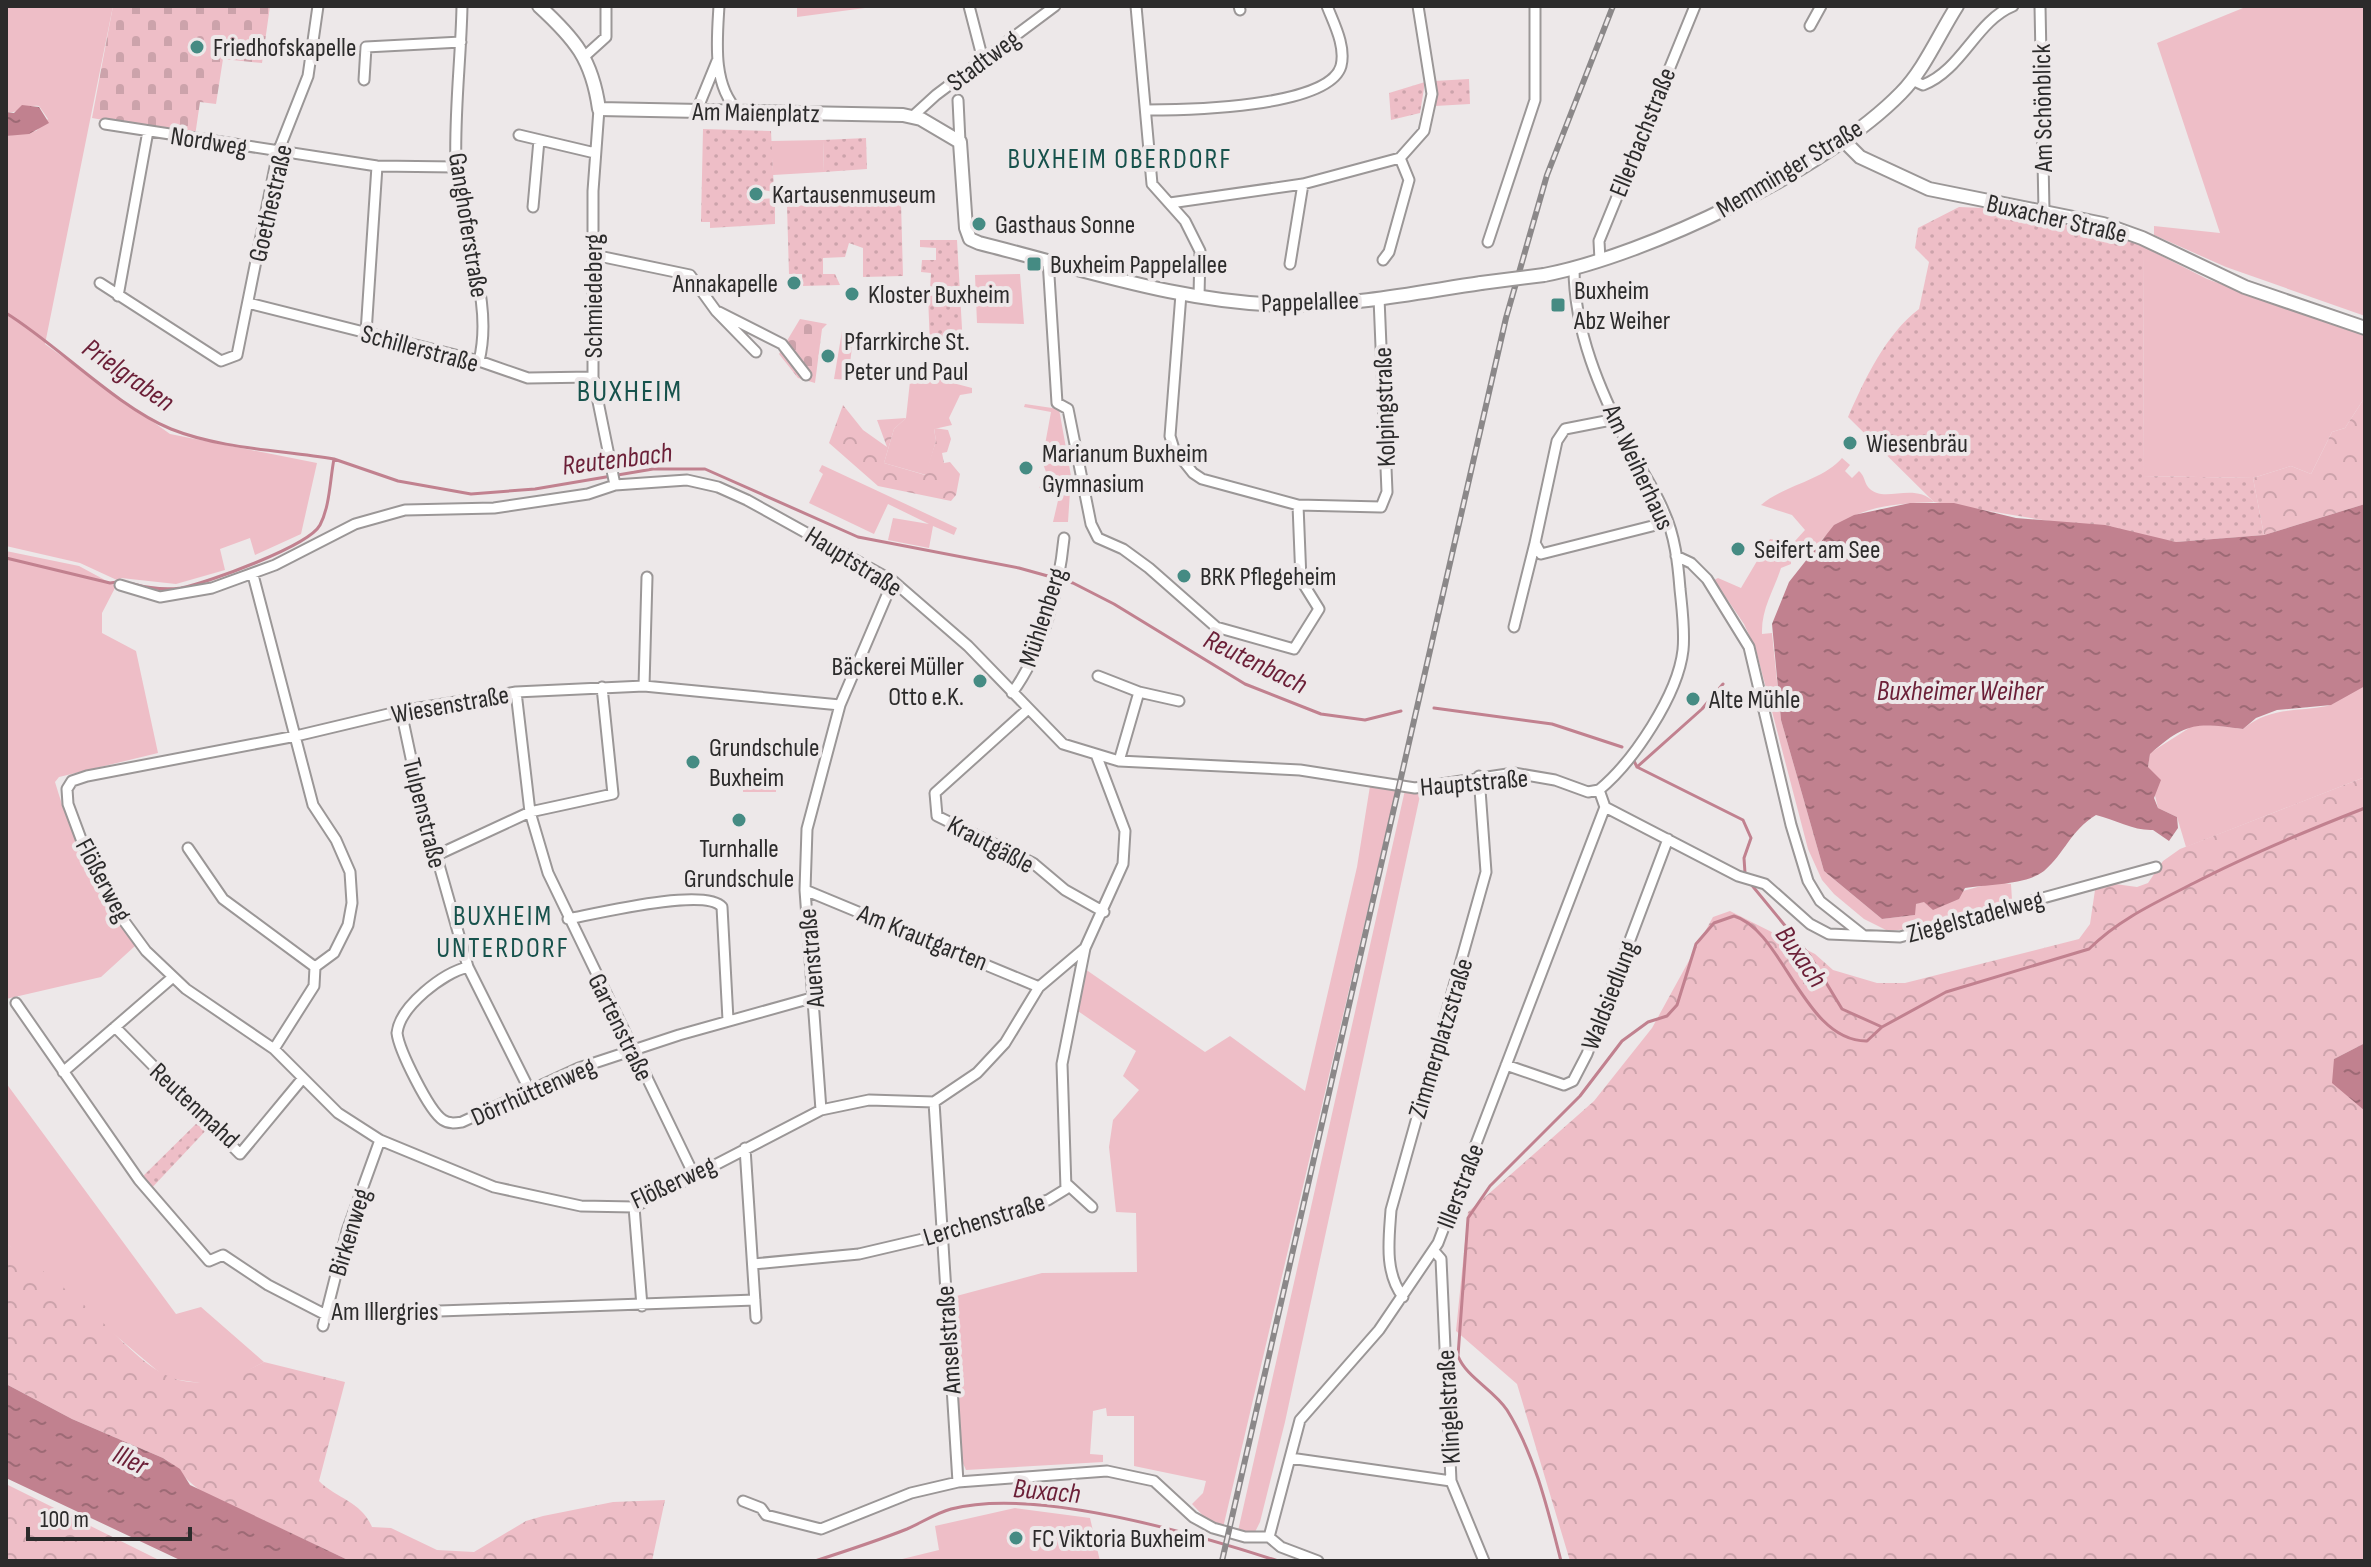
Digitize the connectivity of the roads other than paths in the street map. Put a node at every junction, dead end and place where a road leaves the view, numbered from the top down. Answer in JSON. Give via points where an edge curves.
{"nodes":[{"id":1,"x":318,"y":6,"type":"edge"},
{"id":2,"x":462,"y":6,"type":"edge"},
{"id":3,"x":539,"y":6,"type":"edge"},
{"id":4,"x":606,"y":6,"type":"edge"},
{"id":5,"x":719,"y":6,"type":"edge"},
{"id":6,"x":969,"y":6,"type":"edge"},
{"id":7,"x":1055,"y":6,"type":"edge"},
{"id":8,"x":1136,"y":6,"type":"edge"},
{"id":9,"x":1327,"y":6,"type":"edge"},
{"id":10,"x":1418,"y":6,"type":"edge"},
{"id":11,"x":1535,"y":6,"type":"edge"},
{"id":12,"x":1695,"y":6,"type":"edge"},
{"id":13,"x":1821,"y":6,"type":"edge"},
{"id":14,"x":1957,"y":6,"type":"edge"},
{"id":15,"x":2013,"y":6,"type":"edge"},
{"id":16,"x":2040,"y":6,"type":"edge"},
{"id":17,"x":1810,"y":26,"type":"dead end"},
{"id":18,"x":461,"y":42,"type":"junction"},
{"id":19,"x":585,"y":56,"type":"junction"},
{"id":20,"x":718,"y":57,"type":"junction"},
{"id":21,"x":983,"y":60,"type":"junction"},
{"id":22,"x":364,"y":80,"type":"dead end"},
{"id":23,"x":1912,"y":80,"type":"junction"},
{"id":24,"x":958,"y":100,"type":"dead end"},
{"id":25,"x":599,"y":109,"type":"junction"},
{"id":26,"x":697,"y":110,"type":"junction"},
{"id":27,"x":1147,"y":110,"type":"junction"},
{"id":28,"x":738,"y":111,"type":"junction"},
{"id":29,"x":913,"y":116,"type":"junction"},
{"id":30,"x":105,"y":124,"type":"dead end"},
{"id":31,"x":148,"y":131,"type":"junction"},
{"id":32,"x":519,"y":135,"type":"dead end"},
{"id":33,"x":539,"y":140,"type":"junction"},
{"id":34,"x":1843,"y":140,"type":"junction"},
{"id":35,"x":960,"y":142,"type":"junction"},
{"id":36,"x":278,"y":152,"type":"junction"},
{"id":37,"x":595,"y":153,"type":"junction"},
{"id":38,"x":1400,"y":158,"type":"junction"},
{"id":39,"x":377,"y":166,"type":"junction"},
{"id":40,"x":456,"y":167,"type":"junction"},
{"id":41,"x":1303,"y":184,"type":"junction"},
{"id":42,"x":1170,"y":203,"type":"junction"},
{"id":43,"x":533,"y":207,"type":"dead end"},
{"id":44,"x":2044,"y":211,"type":"junction"},
{"id":45,"x":1488,"y":242,"type":"dead end"},
{"id":46,"x":594,"y":255,"type":"junction"},
{"id":47,"x":1048,"y":260,"type":"junction"},
{"id":48,"x":1383,"y":260,"type":"dead end"},
{"id":49,"x":1600,"y":260,"type":"junction"},
{"id":50,"x":1290,"y":264,"type":"dead end"},
{"id":51,"x":1574,"y":268,"type":"junction"},
{"id":52,"x":100,"y":283,"type":"dead end"},
{"id":53,"x":1181,"y":294,"type":"junction"},
{"id":54,"x":118,"y":296,"type":"junction"},
{"id":55,"x":1199,"y":297,"type":"junction"},
{"id":56,"x":1379,"y":298,"type":"junction"},
{"id":57,"x":248,"y":303,"type":"junction"},
{"id":58,"x":716,"y":311,"type":"junction"},
{"id":59,"x":2365,"y":328,"type":"edge"},
{"id":60,"x":366,"y":333,"type":"junction"},
{"id":61,"x":756,"y":352,"type":"dead end"},
{"id":62,"x":479,"y":361,"type":"junction"},
{"id":63,"x":806,"y":375,"type":"dead end"},
{"id":64,"x":593,"y":377,"type":"junction"},
{"id":65,"x":1616,"y":419,"type":"junction"},
{"id":66,"x":615,"y":485,"type":"junction"},
{"id":67,"x":1298,"y":505,"type":"junction"},
{"id":68,"x":1668,"y":522,"type":"junction"},
{"id":69,"x":1064,"y":538,"type":"dead end"},
{"id":70,"x":1535,"y":543,"type":"junction"},
{"id":71,"x":1676,"y":556,"type":"junction"},
{"id":72,"x":253,"y":575,"type":"junction"},
{"id":73,"x":647,"y":577,"type":"dead end"},
{"id":74,"x":893,"y":581,"type":"junction"},
{"id":75,"x":120,"y":585,"type":"dead end"},
{"id":76,"x":1514,"y":627,"type":"dead end"},
{"id":77,"x":1098,"y":676,"type":"dead end"},
{"id":78,"x":644,"y":686,"type":"junction"},
{"id":79,"x":602,"y":687,"type":"junction"},
{"id":80,"x":516,"y":692,"type":"junction"},
{"id":81,"x":1139,"y":692,"type":"junction"},
{"id":82,"x":1012,"y":693,"type":"junction"},
{"id":83,"x":1179,"y":701,"type":"dead end"},
{"id":84,"x":840,"y":705,"type":"junction"},
{"id":85,"x":1027,"y":710,"type":"junction"},
{"id":86,"x":401,"y":711,"type":"junction"},
{"id":87,"x":296,"y":736,"type":"junction"},
{"id":88,"x":1097,"y":757,"type":"junction"},
{"id":89,"x":1119,"y":761,"type":"junction"},
{"id":90,"x":1479,"y":776,"type":"junction"},
{"id":91,"x":68,"y":785,"type":"joint"},
{"id":92,"x":1599,"y":790,"type":"junction"},
{"id":93,"x":1605,"y":807,"type":"junction"},
{"id":94,"x":530,"y":812,"type":"junction"},
{"id":95,"x":1668,"y":839,"type":"junction"},
{"id":96,"x":188,"y":848,"type":"dead end"},
{"id":97,"x":435,"y":856,"type":"junction"},
{"id":98,"x":2156,"y":867,"type":"dead end"},
{"id":99,"x":805,"y":890,"type":"junction"},
{"id":100,"x":1104,"y":912,"type":"junction"},
{"id":101,"x":568,"y":919,"type":"junction"},
{"id":102,"x":1863,"y":935,"type":"junction"},
{"id":103,"x":1085,"y":948,"type":"junction"},
{"id":104,"x":315,"y":967,"type":"junction"},
{"id":105,"x":468,"y":967,"type":"junction"},
{"id":106,"x":173,"y":977,"type":"junction"},
{"id":107,"x":1039,"y":987,"type":"junction"},
{"id":108,"x":815,"y":997,"type":"junction"},
{"id":109,"x":16,"y":1003,"type":"dead end"},
{"id":110,"x":728,"y":1020,"type":"junction"},
{"id":111,"x":115,"y":1027,"type":"junction"},
{"id":112,"x":274,"y":1049,"type":"junction"},
{"id":113,"x":632,"y":1050,"type":"junction"},
{"id":114,"x":1506,"y":1065,"type":"junction"},
{"id":115,"x":63,"y":1072,"type":"junction"},
{"id":116,"x":303,"y":1078,"type":"junction"},
{"id":117,"x":529,"y":1089,"type":"junction"},
{"id":118,"x":934,"y":1102,"type":"junction"},
{"id":119,"x":821,"y":1110,"type":"junction"},
{"id":120,"x":380,"y":1140,"type":"junction"},
{"id":121,"x":745,"y":1148,"type":"junction"},
{"id":122,"x":693,"y":1173,"type":"junction"},
{"id":123,"x":1068,"y":1185,"type":"junction"},
{"id":124,"x":634,"y":1207,"type":"junction"},
{"id":125,"x":1092,"y":1207,"type":"dead end"},
{"id":126,"x":940,"y":1235,"type":"junction"},
{"id":127,"x":1434,"y":1251,"type":"junction"},
{"id":128,"x":753,"y":1264,"type":"junction"},
{"id":129,"x":1403,"y":1297,"type":"junction"},
{"id":130,"x":755,"y":1300,"type":"junction"},
{"id":131,"x":642,"y":1306,"type":"junction"},
{"id":132,"x":326,"y":1315,"type":"junction"},
{"id":133,"x":756,"y":1318,"type":"dead end"},
{"id":134,"x":323,"y":1326,"type":"dead end"},
{"id":135,"x":1290,"y":1458,"type":"junction"},
{"id":136,"x":1451,"y":1481,"type":"junction"},
{"id":137,"x":958,"y":1482,"type":"junction"},
{"id":138,"x":743,"y":1501,"type":"dead end"},
{"id":139,"x":1265,"y":1537,"type":"junction"},
{"id":140,"x":1318,"y":1561,"type":"edge"},
{"id":141,"x":1484,"y":1561,"type":"edge"}],
"edges":[{"from":1,"to":36,"type":"street","name":"Goethestraße","via":[[308,76]]},
{"from":2,"to":18,"type":"street","name":"Ganghoferstraße"},
{"from":3,"to":19,"type":"street"},
{"from":4,"to":19,"type":"street","via":[[606,37]]},
{"from":5,"to":20,"type":"street"},
{"from":6,"to":21,"type":"street"},
{"from":7,"to":21,"type":"street","name":"Stadtweg"},
{"from":8,"to":27,"type":"street"},
{"from":9,"to":27,"type":"street","via":[[1341,44],[1341,67],[1311,91],[1202,109]]},
{"from":10,"to":38,"type":"street","via":[[1432,94],[1424,131]]},
{"from":11,"to":45,"type":"street","via":[[1535,100]]},
{"from":12,"to":49,"type":"street","name":"Ellerbachstraße","via":[[1599,241]]},
{"from":13,"to":17,"type":"street"},
{"from":14,"to":23,"type":"street","name":"Memminger Straße"},
{"from":15,"to":23,"type":"street","via":[[2000,12],[1941,74],[1923,85]]},
{"from":16,"to":44,"type":"street","name":"Am Schönblick"},
{"from":18,"to":22,"type":"street","via":[[367,41]]},
{"from":18,"to":40,"type":"street","name":"Ganghoferstraße"},
{"from":19,"to":25,"type":"street"},
{"from":20,"to":26,"type":"street"},
{"from":20,"to":28,"type":"street","via":[[726,99]]},
{"from":21,"to":29,"type":"street","name":"Stadtweg"},
{"from":23,"to":34,"type":"street","name":"Memminger Straße"},
{"from":24,"to":35,"type":"street","name":"Stadtweg"},
{"from":25,"to":26,"type":"street","name":"Am Maienplatz"},
{"from":25,"to":37,"type":"street","name":"Schmiedeberg"},
{"from":26,"to":28,"type":"street","name":"Am Maienplatz"},
{"from":27,"to":42,"type":"street","via":[[1152,184]]},
{"from":28,"to":29,"type":"street","name":"Am Maienplatz"},
{"from":29,"to":35,"type":"street"},
{"from":30,"to":31,"type":"street","name":"Nordweg"},
{"from":31,"to":36,"type":"street","name":"Nordweg"},
{"from":31,"to":54,"type":"street"},
{"from":32,"to":33,"type":"street"},
{"from":33,"to":37,"type":"street"},
{"from":33,"to":43,"type":"street"},
{"from":34,"to":44,"type":"street","name":"Buxacher Straße","via":[[1860,157],[1929,189]]},
{"from":34,"to":49,"type":"street","name":"Memminger Straße","via":[[1709,216]]},
{"from":35,"to":47,"type":"street","name":"Pappelallee","via":[[970,239]]},
{"from":36,"to":39,"type":"street","name":"Nordweg"},
{"from":36,"to":57,"type":"street","name":"Goethestraße"},
{"from":37,"to":46,"type":"street","name":"Schmiedeberg"},
{"from":38,"to":41,"type":"street"},
{"from":38,"to":48,"type":"street","via":[[1409,180]]},
{"from":39,"to":40,"type":"street","name":"Nordweg"},
{"from":39,"to":60,"type":"street"},
{"from":40,"to":62,"type":"street","name":"Ganghoferstraße","via":[[482,309]]},
{"from":41,"to":42,"type":"street"},
{"from":41,"to":50,"type":"street"},
{"from":42,"to":55,"type":"street","via":[[1200,251]]},
{"from":44,"to":59,"type":"street","name":"Buxacher Straße","via":[[2121,230],[2233,282]]},
{"from":46,"to":58,"type":"street","via":[[690,275]]},
{"from":46,"to":64,"type":"street","name":"Schmiedeberg"},
{"from":47,"to":53,"type":"street","name":"Pappelallee"},
{"from":47,"to":67,"type":"street","via":[[1057,403],[1068,409],[1098,538],[1149,568],[1216,627],[1294,649],[1319,609],[1301,580]]},
{"from":49,"to":51,"type":"street","name":"Memminger Straße"},
{"from":51,"to":56,"type":"street","name":"Pappelallee","bridge":true},
{"from":51,"to":65,"type":"street","name":"Am Weiherhaus","via":[[1579,326]]},
{"from":52,"to":54,"type":"street"},
{"from":53,"to":55,"type":"street","name":"Pappelallee"},
{"from":53,"to":67,"type":"street","via":[[1170,418],[1174,449],[1202,479]]},
{"from":54,"to":57,"type":"street","name":"Goethestraße","via":[[221,361],[237,355]]},
{"from":55,"to":56,"type":"street","name":"Pappelallee","via":[[1296,305]]},
{"from":56,"to":67,"type":"street","name":"Kolpingstraße","via":[[1386,501],[1374,508]]},
{"from":57,"to":60,"type":"street","name":"Schillerstraße"},
{"from":58,"to":61,"type":"street"},
{"from":58,"to":63,"type":"street","via":[[782,344]]},
{"from":60,"to":62,"type":"street","name":"Schillerstraße"},
{"from":62,"to":64,"type":"street","name":"Schillerstraße","via":[[537,379]]},
{"from":64,"to":66,"type":"street","name":"Schmiedeberg"},
{"from":65,"to":68,"type":"street","name":"Am Weiherhaus"},
{"from":65,"to":70,"type":"street","via":[[1565,429],[1557,441]]},
{"from":66,"to":72,"type":"street","name":"Hauptstraße","via":[[520,505],[390,513],[355,524]]},
{"from":66,"to":74,"type":"street","name":"Hauptstraße","via":[[670,479],[718,487]]},
{"from":68,"to":70,"type":"street","via":[[1541,554]]},
{"from":68,"to":71,"type":"street","name":"Am Weiherhaus"},
{"from":69,"to":82,"type":"street","name":"Mühlenberg","via":[[1037,646]]},
{"from":70,"to":76,"type":"street"},
{"from":71,"to":92,"type":"street","name":"Am Weiherhaus","via":[[1683,641],[1678,673],[1641,741]]},
{"from":71,"to":102,"type":"street","via":[[1707,579],[1744,636],[1808,881],[1820,901]]},
{"from":72,"to":75,"type":"street","name":"Hauptstraße","via":[[170,597]]},
{"from":72,"to":87,"type":"street"},
{"from":73,"to":78,"type":"street"},
{"from":74,"to":82,"type":"street","name":"Hauptstraße","via":[[968,646]]},
{"from":74,"to":84,"type":"street","name":"Auenstraße"},
{"from":77,"to":81,"type":"street"},
{"from":78,"to":79,"type":"street","name":"Wiesenstraße"},
{"from":78,"to":84,"type":"street","name":"Wiesenstraße"},
{"from":79,"to":80,"type":"street","name":"Wiesenstraße"},
{"from":79,"to":94,"type":"street","via":[[613,794]]},
{"from":80,"to":86,"type":"street","name":"Wiesenstraße"},
{"from":80,"to":94,"type":"street","name":"Gartenstraße"},
{"from":81,"to":83,"type":"street"},
{"from":81,"to":89,"type":"street"},
{"from":82,"to":85,"type":"street","name":"Hauptstraße"},
{"from":84,"to":99,"type":"street","name":"Auenstraße","via":[[807,829]]},
{"from":85,"to":88,"type":"street","name":"Hauptstraße","via":[[1063,744]]},
{"from":85,"to":100,"type":"street","name":"Krautgäßle","via":[[935,793],[937,816],[1033,863],[1065,890]]},
{"from":86,"to":87,"type":"street","name":"Wiesenstraße"},
{"from":86,"to":97,"type":"street","name":"Tulpenstraße"},
{"from":87,"to":91,"type":"street","name":"Wiesenstraße","via":[[151,762]]},
{"from":87,"to":104,"type":"street","via":[[313,805],[345,856],[352,888],[344,937],[330,958]]},
{"from":88,"to":89,"type":"street","name":"Hauptstraße"},
{"from":88,"to":100,"type":"street","via":[[1119,810],[1125,848]]},
{"from":89,"to":90,"type":"street","name":"Hauptstraße","via":[[1300,770],[1415,788]]},
{"from":90,"to":92,"type":"street","name":"Hauptstraße","via":[[1533,775],[1588,792]]},
{"from":90,"to":129,"type":"street","name":"Zimmerplatzstraße","via":[[1486,872],[1391,1210],[1389,1256]]},
{"from":91,"to":106,"type":"street","name":"Flößerweg","via":[[74,824],[100,884],[146,951]]},
{"from":92,"to":93,"type":"street"},
{"from":93,"to":95,"type":"street","name":"Ziegelstadelweg"},
{"from":93,"to":114,"type":"street","name":"Illerstraße"},
{"from":94,"to":97,"type":"street"},
{"from":94,"to":101,"type":"street","name":"Gartenstraße"},
{"from":95,"to":102,"type":"street","name":"Ziegelstadelweg","via":[[1738,876],[1765,884],[1819,930]]},
{"from":95,"to":114,"type":"street","name":"Waldsiedlung","via":[[1573,1081],[1564,1085]]},
{"from":96,"to":104,"type":"street","via":[[223,899]]},
{"from":97,"to":105,"type":"street","name":"Tulpenstraße"},
{"from":98,"to":102,"type":"street","name":"Ziegelstadelweg","via":[[1923,933]]},
{"from":99,"to":107,"type":"street","name":"Am Krautgarten"},
{"from":99,"to":108,"type":"street","name":"Auenstraße"},
{"from":100,"to":103,"type":"street"},
{"from":101,"to":110,"type":"street","via":[[635,906],[718,902]]},
{"from":101,"to":113,"type":"street","name":"Gartenstraße"},
{"from":103,"to":107,"type":"street"},
{"from":103,"to":123,"type":"street","name":"Lerchenstraße","via":[[1062,1064]]},
{"from":104,"to":112,"type":"street","via":[[314,986]]},
{"from":105,"to":117,"type":"street","name":"Tulpenstraße"},
{"from":105,"to":117,"type":"street","name":"Dörrhüttenweg","via":[[443,979],[407,1011],[397,1033],[404,1052],[433,1108],[447,1122],[462,1122]]},
{"from":106,"to":111,"type":"street"},
{"from":106,"to":112,"type":"street","name":"Flößerweg"},
{"from":107,"to":118,"type":"street","via":[[1005,1043],[977,1073]]},
{"from":108,"to":110,"type":"street","name":"Dörrhüttenweg"},
{"from":108,"to":119,"type":"street","name":"Auenstraße"},
{"from":109,"to":115,"type":"street","name":"Am Illergries"},
{"from":110,"to":113,"type":"street","name":"Dörrhüttenweg"},
{"from":111,"to":115,"type":"street"},
{"from":111,"to":116,"type":"street","name":"Reutenmahd","via":[[240,1154]]},
{"from":112,"to":116,"type":"street","name":"Flößerweg"},
{"from":113,"to":117,"type":"street","name":"Dörrhüttenweg"},
{"from":113,"to":122,"type":"street","name":"Gartenstraße"},
{"from":114,"to":127,"type":"street","name":"Illerstraße"},
{"from":115,"to":132,"type":"street","name":"Am Illergries","via":[[139,1180],[209,1261],[223,1255]]},
{"from":116,"to":120,"type":"street","name":"Flößerweg","via":[[338,1113]]},
{"from":118,"to":119,"type":"street","name":"Flößerweg","via":[[869,1100]]},
{"from":118,"to":126,"type":"street","name":"Amselstraße"},
{"from":119,"to":121,"type":"street","name":"Flößerweg"},
{"from":120,"to":124,"type":"street","name":"Flößerweg","via":[[494,1187],[581,1206]]},
{"from":120,"to":132,"type":"street","name":"Birkenweg","via":[[347,1231]]},
{"from":121,"to":122,"type":"street","name":"Flößerweg"},
{"from":121,"to":128,"type":"street"},
{"from":122,"to":124,"type":"street","name":"Flößerweg"},
{"from":123,"to":125,"type":"street"},
{"from":123,"to":126,"type":"street","name":"Lerchenstraße","via":[[1048,1200]]},
{"from":124,"to":131,"type":"street"},
{"from":126,"to":128,"type":"street","name":"Lerchenstraße","via":[[859,1254]]},
{"from":126,"to":137,"type":"street","name":"Amselstraße"},
{"from":127,"to":129,"type":"street","name":"Illerstraße"},
{"from":127,"to":136,"type":"street","name":"Klingelstraße","via":[[1441,1259]]},
{"from":128,"to":130,"type":"street"},
{"from":129,"to":135,"type":"street","name":"Illerstraße","via":[[1303,1416]]},
{"from":130,"to":131,"type":"street","name":"Am Illergries"},
{"from":130,"to":133,"type":"street"},
{"from":131,"to":132,"type":"street","name":"Am Illergries"},
{"from":132,"to":134,"type":"street","name":"Birkenweg"},
{"from":135,"to":136,"type":"street"},
{"from":135,"to":139,"type":"street","name":"Illerstraße"},
{"from":136,"to":141,"type":"street","name":"Klingelstraße"},
{"from":137,"to":138,"type":"street","via":[[911,1493],[821,1529],[766,1515]]},
{"from":137,"to":139,"type":"street","via":[[1092,1470],[1125,1474],[1162,1486],[1193,1517],[1213,1528]]},
{"from":139,"to":140,"type":"street"}]}
